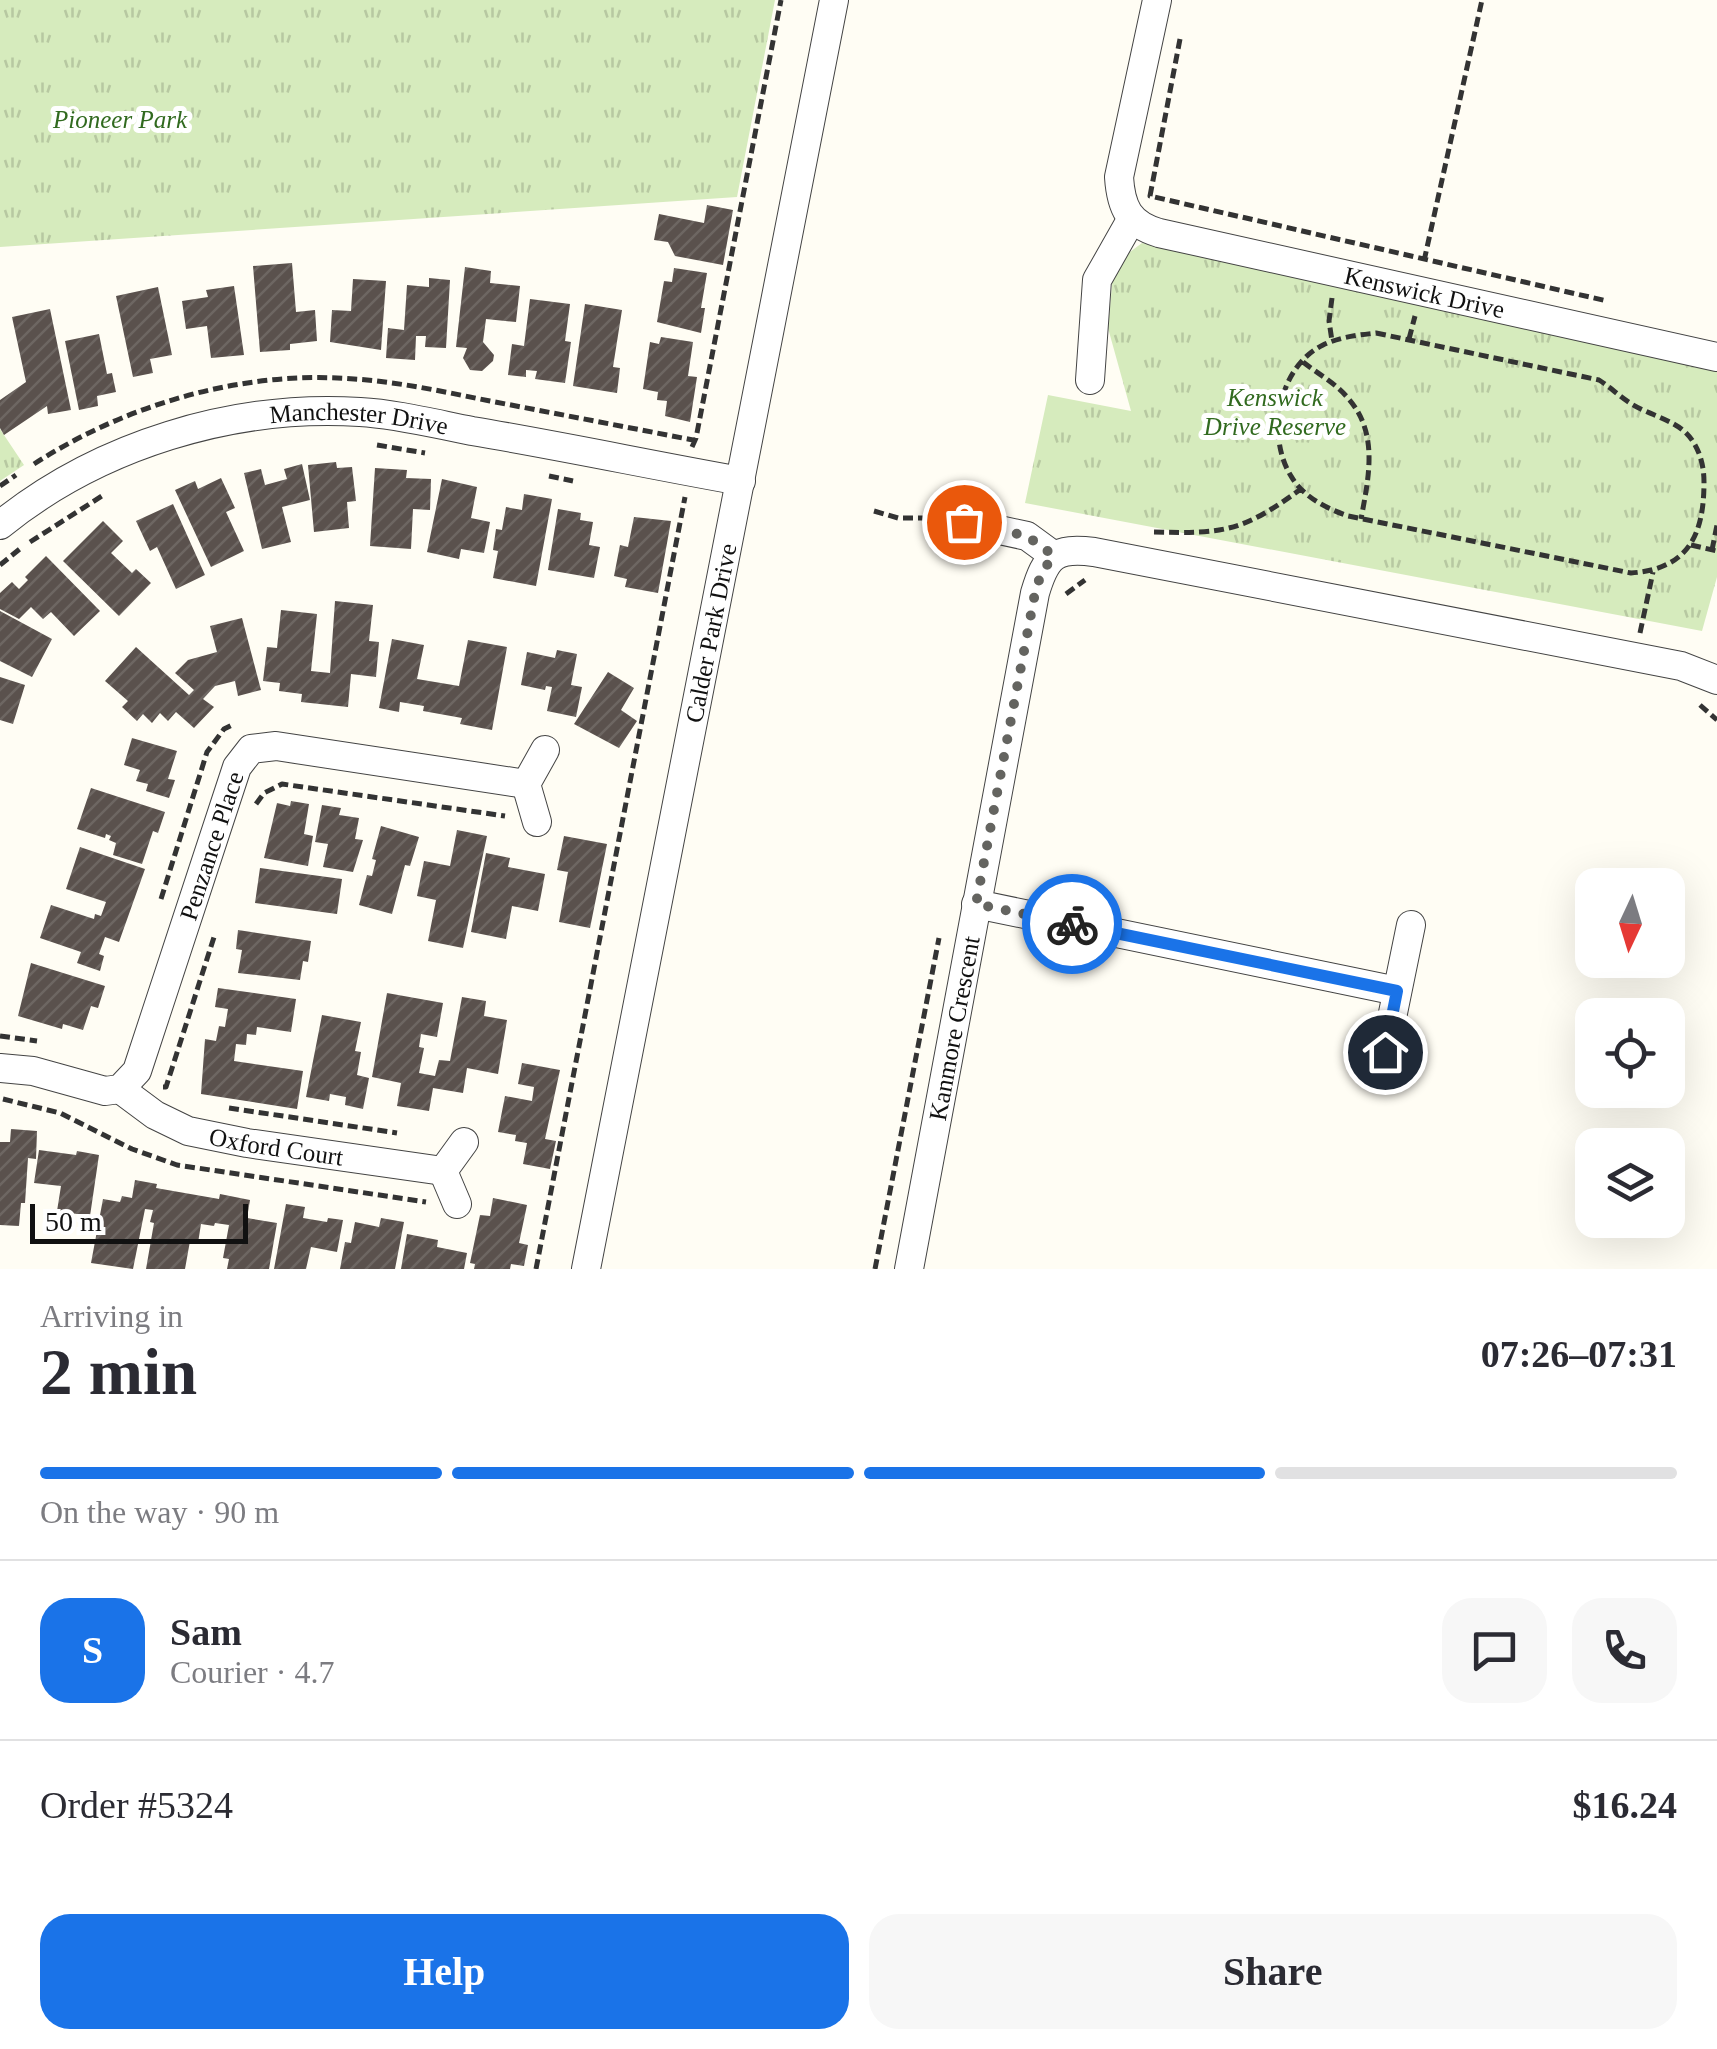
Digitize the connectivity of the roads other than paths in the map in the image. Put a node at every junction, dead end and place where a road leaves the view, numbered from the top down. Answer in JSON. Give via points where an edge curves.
{"nodes":[{"id":1,"x":834,"y":0,"type":"edge"},
{"id":2,"x":1157,"y":0,"type":"edge"},
{"id":3,"x":1131,"y":220,"type":"junction"},
{"id":4,"x":1717,"y":357,"type":"edge"},
{"id":5,"x":1090,"y":380,"type":"dead end"},
{"id":6,"x":740,"y":480,"type":"junction"},
{"id":7,"x":964,"y":522,"type":"road end"},
{"id":8,"x":0,"y":526,"type":"edge"},
{"id":9,"x":1053,"y":555,"type":"junction"},
{"id":10,"x":1716,"y":678,"type":"edge"},
{"id":11,"x":545,"y":750,"type":"dead end"},
{"id":12,"x":526,"y":784,"type":"junction"},
{"id":13,"x":537,"y":822,"type":"road end"},
{"id":14,"x":976,"y":904,"type":"junction"},
{"id":15,"x":1411,"y":925,"type":"dead end"},
{"id":16,"x":1397,"y":991,"type":"junction"},
{"id":17,"x":1385,"y":1052,"type":"dead end"},
{"id":18,"x":0,"y":1068,"type":"edge"},
{"id":19,"x":124,"y":1085,"type":"junction"},
{"id":20,"x":464,"y":1142,"type":"dead end"},
{"id":21,"x":443,"y":1172,"type":"junction"},
{"id":22,"x":457,"y":1204,"type":"dead end"},
{"id":23,"x":914,"y":1268,"type":"edge"},
{"id":24,"x":586,"y":1269,"type":"edge"}],
"edges":[{"from":1,"to":6,"type":"street","name":"Calder Park Drive"},
{"from":2,"to":3,"type":"street","via":[[1119,178]]},
{"from":3,"to":4,"type":"street","name":"Kenswick Drive","via":[[1159,232]]},
{"from":3,"to":5,"type":"street","via":[[1097,280]]},
{"from":6,"to":8,"type":"street","name":"Manchester Drive","via":[[362,412],[273,413],[137,447],[79,473]]},
{"from":6,"to":24,"type":"street","name":"Calder Park Drive"},
{"from":7,"to":9,"type":"street","via":[[1027,536]]},
{"from":9,"to":10,"type":"street","via":[[1094,552],[1635,656]]},
{"from":9,"to":14,"type":"street","name":"Kanmore Crescent","via":[[1030,617]]},
{"from":11,"to":12,"type":"street"},
{"from":12,"to":13,"type":"street"},
{"from":12,"to":19,"type":"street","name":"Penzance Place","via":[[276,746],[251,749],[237,767],[137,1070]]},
{"from":14,"to":16,"type":"street"},
{"from":14,"to":23,"type":"street","name":"Kanmore Crescent"},
{"from":15,"to":16,"type":"street"},
{"from":16,"to":17,"type":"street"},
{"from":18,"to":19,"type":"street","via":[[33,1070],[92,1089]]},
{"from":19,"to":21,"type":"street","name":"Oxford Court","via":[[154,1116],[188,1131]]},
{"from":20,"to":21,"type":"street"},
{"from":21,"to":22,"type":"street"}]}
